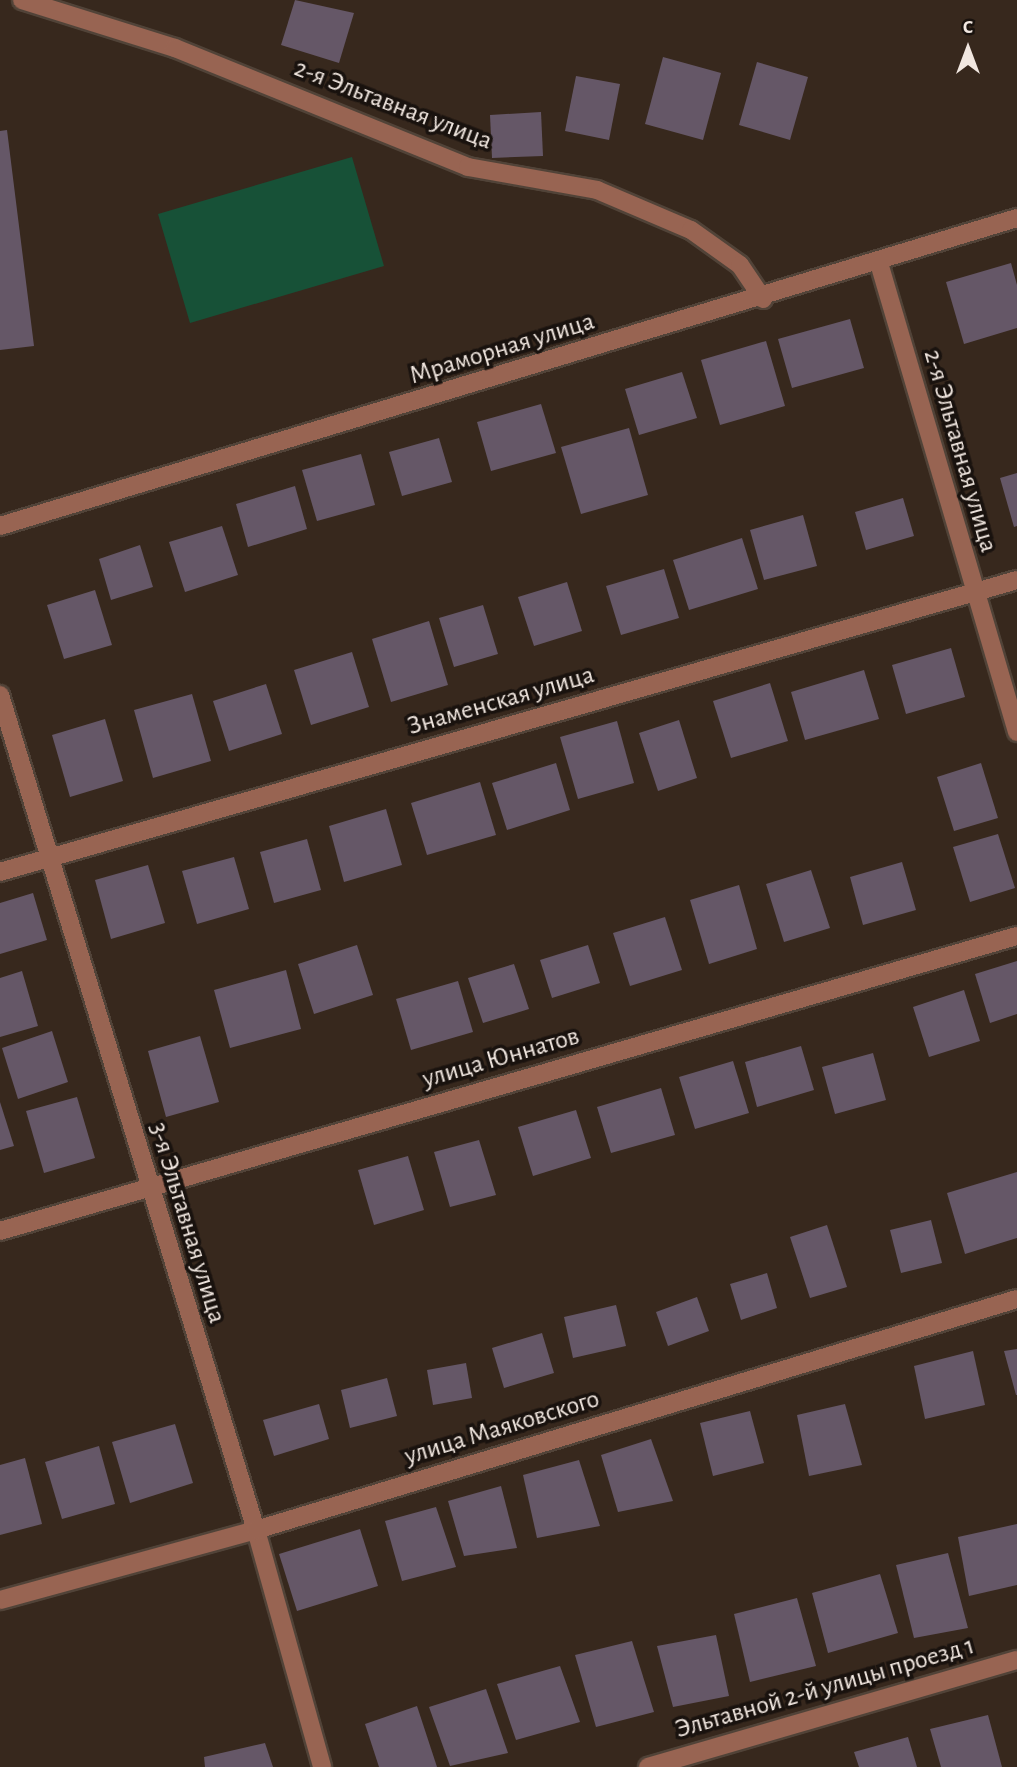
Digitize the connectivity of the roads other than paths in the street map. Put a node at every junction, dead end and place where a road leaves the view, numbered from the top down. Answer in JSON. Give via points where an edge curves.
{"nodes":[{"id":1,"x":22,"y":0,"type":"edge"},
{"id":2,"x":1017,"y":218,"type":"edge"},
{"id":3,"x":879,"y":263,"type":"junction"},
{"id":4,"x":763,"y":299,"type":"junction"},
{"id":5,"x":0,"y":527,"type":"edge"},
{"id":6,"x":1017,"y":580,"type":"edge"},
{"id":7,"x":973,"y":593,"type":"junction"},
{"id":8,"x":0,"y":695,"type":"edge"},
{"id":9,"x":1017,"y":732,"type":"edge"},
{"id":10,"x":49,"y":858,"type":"junction"},
{"id":11,"x":0,"y":872,"type":"edge"},
{"id":12,"x":1017,"y":936,"type":"edge"},
{"id":13,"x":148,"y":1187,"type":"junction"},
{"id":14,"x":0,"y":1231,"type":"edge"},
{"id":15,"x":1017,"y":1299,"type":"edge"},
{"id":16,"x":256,"y":1530,"type":"junction"},
{"id":17,"x":0,"y":1600,"type":"edge"},
{"id":18,"x":1017,"y":1660,"type":"edge"},
{"id":19,"x":322,"y":1767,"type":"edge"},
{"id":20,"x":648,"y":1767,"type":"edge"}],
"edges":[{"from":1,"to":4,"type":"street","name":"2-я Эльтавная улица","via":[[176,48],[468,167],[597,190],[691,230],[740,265]]},
{"from":2,"to":3,"type":"street","name":"Мраморная улица"},
{"from":3,"to":4,"type":"street","name":"Мраморная улица"},
{"from":3,"to":7,"type":"street","name":"2-я Эльтавная улица"},
{"from":4,"to":5,"type":"street","name":"Мраморная улица"},
{"from":6,"to":7,"type":"street","name":"Знаменская улица"},
{"from":7,"to":9,"type":"street","name":"2-я Эльтавная улица"},
{"from":7,"to":10,"type":"street","name":"Знаменская улица"},
{"from":8,"to":10,"type":"street","name":"3-я Эльтавная улица"},
{"from":10,"to":11,"type":"street","name":"Знаменская улица"},
{"from":10,"to":13,"type":"street","name":"3-я Эльтавная улица"},
{"from":12,"to":13,"type":"street","name":"улица Юннатов"},
{"from":13,"to":14,"type":"street","name":"улица Юннатов"},
{"from":13,"to":16,"type":"street","name":"3-я Эльтавная улица"},
{"from":15,"to":16,"type":"street","name":"улица Маяковского"},
{"from":16,"to":17,"type":"street","name":"улица Маяковского"},
{"from":16,"to":19,"type":"street","name":"3-я Эльтавная улица"},
{"from":18,"to":20,"type":"street","name":"Эльтавной 2-й улицы проезд 1"}]}
